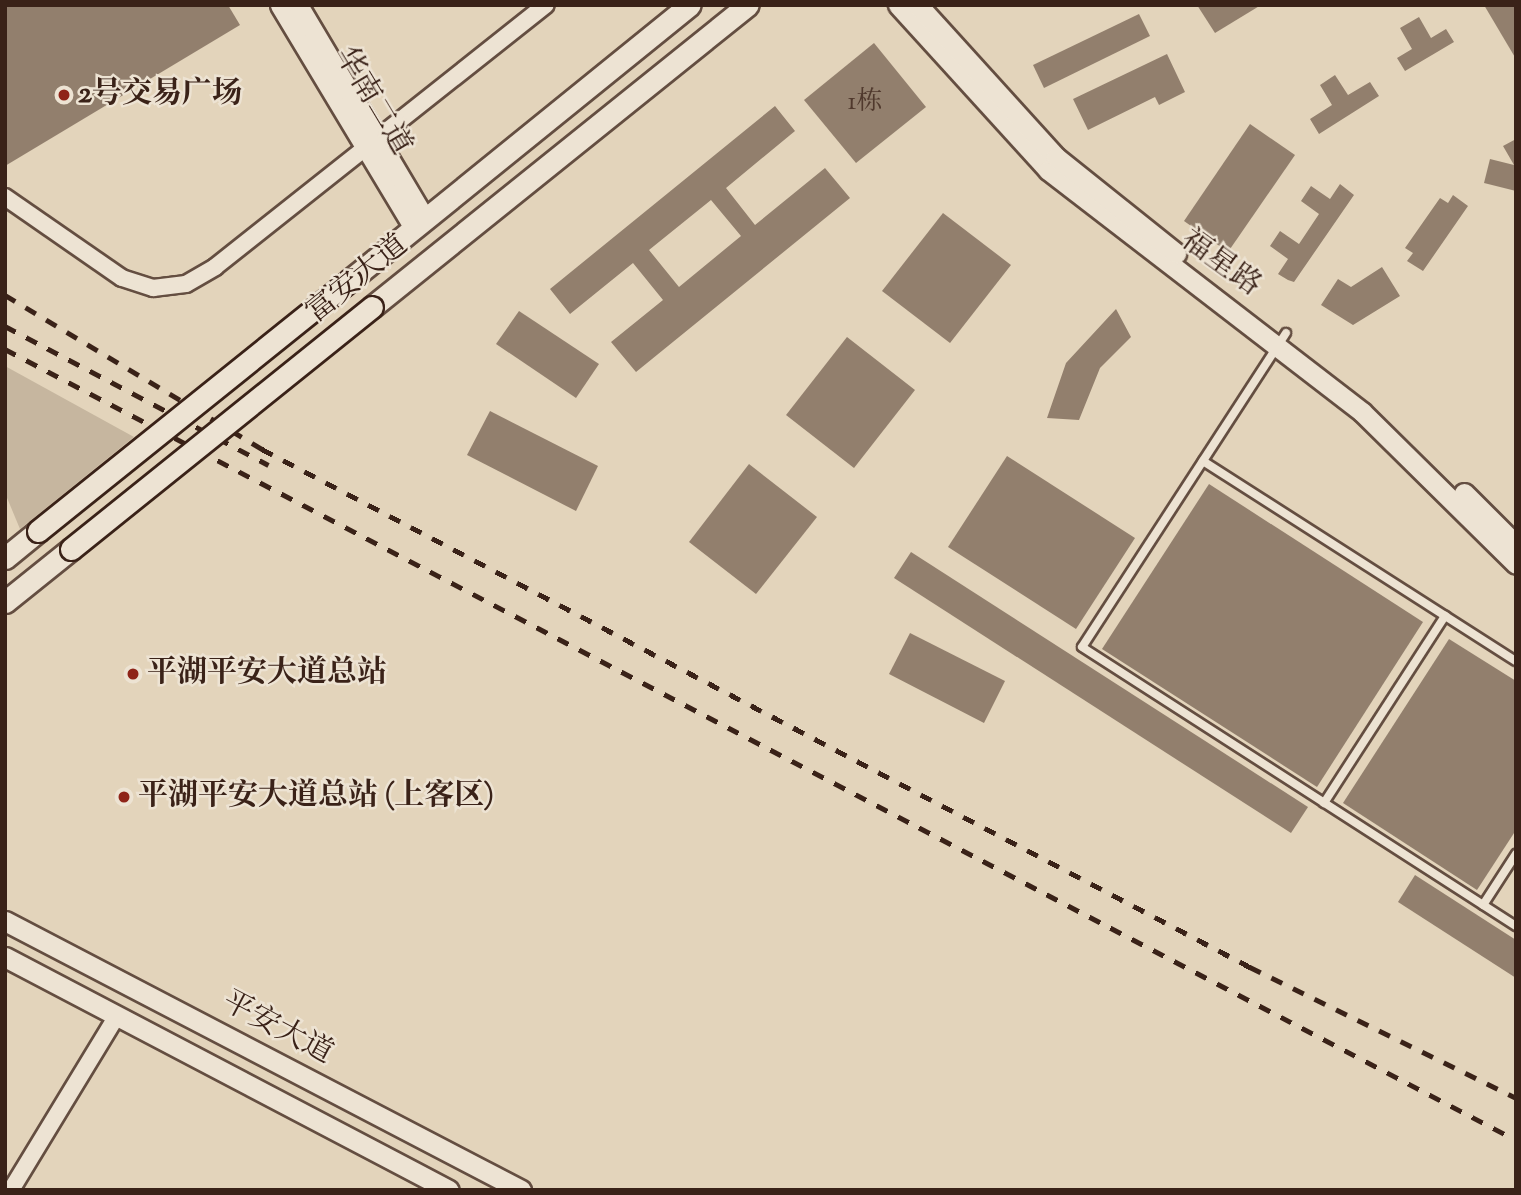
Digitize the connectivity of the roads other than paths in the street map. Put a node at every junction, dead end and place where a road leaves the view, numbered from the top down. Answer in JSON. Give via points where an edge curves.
{"nodes":[{"id":1,"x":280,"y":5,"type":"edge"},
{"id":2,"x":298,"y":5,"type":"edge"},
{"id":3,"x":546,"y":5,"type":"edge"},
{"id":4,"x":690,"y":5,"type":"edge"},
{"id":5,"x":748,"y":5,"type":"edge"},
{"id":6,"x":898,"y":5,"type":"edge"},
{"id":7,"x":918,"y":5,"type":"edge"},
{"id":8,"x":721,"y":13,"type":"edge"},
{"id":9,"x":372,"y":144,"type":"junction"},
{"id":10,"x":5,"y":197,"type":"edge"},
{"id":11,"x":419,"y":223,"type":"junction"},
{"id":12,"x":1282,"y":339,"type":"junction"},
{"id":13,"x":1203,"y":461,"type":"junction"},
{"id":14,"x":1516,"y":545,"type":"edge"},
{"id":15,"x":5,"y":558,"type":"edge"},
{"id":16,"x":1516,"y":564,"type":"edge"},
{"id":17,"x":5,"y":602,"type":"edge"},
{"id":18,"x":1446,"y":616,"type":"junction"},
{"id":19,"x":1516,"y":661,"type":"edge"},
{"id":20,"x":1324,"y":803,"type":"junction"},
{"id":21,"x":1516,"y":854,"type":"edge"},
{"id":22,"x":1483,"y":905,"type":"junction"},
{"id":23,"x":5,"y":921,"type":"edge"},
{"id":24,"x":1516,"y":926,"type":"edge"},
{"id":25,"x":5,"y":957,"type":"edge"},
{"id":26,"x":117,"y":1016,"type":"junction"},
{"id":27,"x":11,"y":1190,"type":"edge"},
{"id":28,"x":449,"y":1190,"type":"edge"},
{"id":29,"x":521,"y":1190,"type":"edge"}],
"edges":[{"from":1,"to":9,"type":"street","name":"华南二道"},
{"from":2,"to":9,"type":"street","name":"华南二道"},
{"from":3,"to":9,"type":"street"},
{"from":4,"to":11,"type":"main road","name":"富安大道"},
{"from":5,"to":8,"type":"main road","name":"富安大道"},
{"from":6,"to":12,"type":"street","name":"福星路","via":[[1048,170]]},
{"from":7,"to":12,"type":"street","name":"福星路","via":[[1056,157]]},
{"from":8,"to":17,"type":"main road","name":"富安大道","bridge":true,"via":[[372,307]]},
{"from":9,"to":10,"type":"street","via":[[215,267],[169,288],[122,278]]},
{"from":9,"to":11,"type":"street","name":"华南二道"},
{"from":11,"to":15,"type":"main road","name":"富安大道","bridge":true},
{"from":12,"to":13,"type":"lane"},
{"from":12,"to":14,"type":"street","name":"福星路","via":[[1385,415]]},
{"from":12,"to":16,"type":"street","name":"福星路","via":[[1386,433]]},
{"from":13,"to":18,"type":"lane"},
{"from":13,"to":20,"type":"lane","via":[[1082,647]]},
{"from":18,"to":19,"type":"lane"},
{"from":18,"to":20,"type":"lane"},
{"from":20,"to":22,"type":"lane"},
{"from":21,"to":22,"type":"lane"},
{"from":22,"to":24,"type":"lane"},
{"from":23,"to":29,"type":"street","name":"平安大道"},
{"from":25,"to":26,"type":"street","name":"平安大道"},
{"from":26,"to":27,"type":"street"},
{"from":26,"to":28,"type":"street","name":"平安大道"}]}
